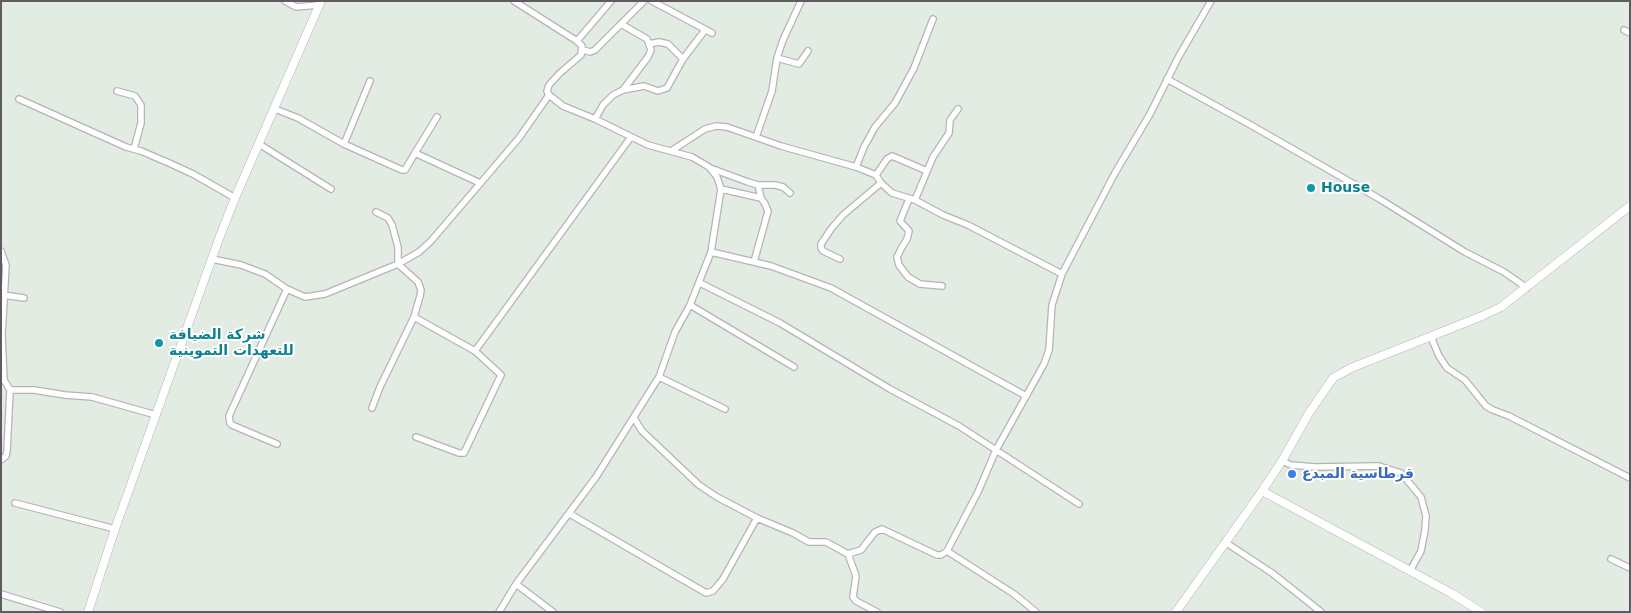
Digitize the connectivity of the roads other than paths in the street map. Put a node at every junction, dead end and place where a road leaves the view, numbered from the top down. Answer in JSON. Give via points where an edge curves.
{"nodes":[{"id":1,"x":285,"y":1,"type":"edge"},
{"id":2,"x":514,"y":1,"type":"edge"},
{"id":3,"x":611,"y":1,"type":"edge"},
{"id":4,"x":644,"y":1,"type":"edge"},
{"id":5,"x":652,"y":1,"type":"edge"},
{"id":6,"x":801,"y":1,"type":"edge"},
{"id":7,"x":1211,"y":1,"type":"edge"},
{"id":8,"x":320,"y":3,"type":"edge"},
{"id":9,"x":933,"y":19,"type":"dead end"},
{"id":10,"x":622,"y":24,"type":"junction"},
{"id":11,"x":705,"y":30,"type":"junction"},
{"id":12,"x":712,"y":34,"type":"dead end"},
{"id":13,"x":577,"y":41,"type":"junction"},
{"id":14,"x":649,"y":44,"type":"junction"},
{"id":15,"x":583,"y":50,"type":"junction"},
{"id":16,"x":808,"y":51,"type":"dead end"},
{"id":17,"x":778,"y":58,"type":"junction"},
{"id":18,"x":683,"y":60,"type":"junction"},
{"id":19,"x":1167,"y":79,"type":"junction"},
{"id":20,"x":370,"y":81,"type":"dead end"},
{"id":21,"x":624,"y":90,"type":"junction"},
{"id":22,"x":117,"y":91,"type":"dead end"},
{"id":23,"x":549,"y":95,"type":"junction"},
{"id":24,"x":19,"y":99,"type":"dead end"},
{"id":25,"x":275,"y":109,"type":"junction"},
{"id":26,"x":958,"y":109,"type":"dead end"},
{"id":27,"x":437,"y":116,"type":"dead end"},
{"id":28,"x":595,"y":119,"type":"junction"},
{"id":29,"x":631,"y":137,"type":"junction"},
{"id":30,"x":756,"y":137,"type":"junction"},
{"id":31,"x":259,"y":144,"type":"junction"},
{"id":32,"x":344,"y":144,"type":"junction"},
{"id":33,"x":134,"y":149,"type":"junction"},
{"id":34,"x":671,"y":151,"type":"junction"},
{"id":35,"x":415,"y":153,"type":"junction"},
{"id":36,"x":856,"y":166,"type":"junction"},
{"id":37,"x":709,"y":168,"type":"junction"},
{"id":38,"x":927,"y":171,"type":"junction"},
{"id":39,"x":876,"y":175,"type":"junction"},
{"id":40,"x":480,"y":183,"type":"junction"},
{"id":41,"x":881,"y":183,"type":"junction"},
{"id":42,"x":758,"y":185,"type":"junction"},
{"id":43,"x":332,"y":189,"type":"dead end"},
{"id":44,"x":722,"y":189,"type":"junction"},
{"id":45,"x":790,"y":193,"type":"dead end"},
{"id":46,"x":235,"y":198,"type":"junction"},
{"id":47,"x":761,"y":198,"type":"junction"},
{"id":48,"x":912,"y":199,"type":"junction"},
{"id":49,"x":1630,"y":206,"type":"edge"},
{"id":50,"x":376,"y":212,"type":"dead end"},
{"id":51,"x":1,"y":250,"type":"edge"},
{"id":52,"x":711,"y":252,"type":"junction"},
{"id":53,"x":212,"y":258,"type":"junction"},
{"id":54,"x":840,"y":258,"type":"dead end"},
{"id":55,"x":754,"y":262,"type":"junction"},
{"id":56,"x":398,"y":264,"type":"junction"},
{"id":57,"x":1062,"y":274,"type":"junction"},
{"id":58,"x":700,"y":283,"type":"junction"},
{"id":59,"x":942,"y":286,"type":"dead end"},
{"id":60,"x":1527,"y":288,"type":"junction"},
{"id":61,"x":287,"y":289,"type":"junction"},
{"id":62,"x":3,"y":295,"type":"junction"},
{"id":63,"x":24,"y":298,"type":"dead end"},
{"id":64,"x":690,"y":305,"type":"junction"},
{"id":65,"x":414,"y":317,"type":"junction"},
{"id":66,"x":1431,"y":337,"type":"junction"},
{"id":67,"x":475,"y":351,"type":"junction"},
{"id":68,"x":794,"y":367,"type":"dead end"},
{"id":69,"x":659,"y":377,"type":"junction"},
{"id":70,"x":2,"y":380,"type":"edge"},
{"id":71,"x":10,"y":390,"type":"junction"},
{"id":72,"x":1026,"y":396,"type":"junction"},
{"id":73,"x":372,"y":408,"type":"dead end"},
{"id":74,"x":725,"y":410,"type":"dead end"},
{"id":75,"x":156,"y":415,"type":"junction"},
{"id":76,"x":634,"y":418,"type":"junction"},
{"id":77,"x":416,"y":437,"type":"dead end"},
{"id":78,"x":277,"y":444,"type":"dead end"},
{"id":79,"x":996,"y":450,"type":"junction"},
{"id":80,"x":1,"y":460,"type":"edge"},
{"id":81,"x":1282,"y":461,"type":"junction"},
{"id":82,"x":1630,"y":478,"type":"edge"},
{"id":83,"x":1262,"y":490,"type":"junction"},
{"id":84,"x":15,"y":503,"type":"dead end"},
{"id":85,"x":1079,"y":504,"type":"dead end"},
{"id":86,"x":570,"y":514,"type":"junction"},
{"id":87,"x":757,"y":518,"type":"junction"},
{"id":88,"x":115,"y":529,"type":"junction"},
{"id":89,"x":1225,"y":542,"type":"junction"},
{"id":90,"x":947,"y":551,"type":"junction"},
{"id":91,"x":848,"y":554,"type":"junction"},
{"id":92,"x":1611,"y":559,"type":"dead end"},
{"id":93,"x":1630,"y":568,"type":"edge"},
{"id":94,"x":1410,"y":571,"type":"junction"},
{"id":95,"x":516,"y":584,"type":"junction"},
{"id":96,"x":1,"y":594,"type":"edge"},
{"id":97,"x":60,"y":612,"type":"edge"},
{"id":98,"x":88,"y":612,"type":"edge"},
{"id":99,"x":499,"y":612,"type":"edge"},
{"id":100,"x":553,"y":612,"type":"edge"},
{"id":101,"x":877,"y":612,"type":"edge"},
{"id":102,"x":1036,"y":612,"type":"edge"},
{"id":103,"x":1176,"y":612,"type":"edge"},
{"id":104,"x":1321,"y":612,"type":"edge"},
{"id":105,"x":1481,"y":612,"type":"edge"}],
"edges":[{"from":1,"to":8,"type":"street","via":[[296,7]]},
{"from":2,"to":13,"type":"street"},
{"from":3,"to":13,"type":"street"},
{"from":4,"to":10,"type":"street"},
{"from":5,"to":11,"type":"street"},
{"from":6,"to":17,"type":"street"},
{"from":7,"to":19,"type":"street"},
{"from":8,"to":25,"type":"street"},
{"from":9,"to":36,"type":"street","via":[[920,57],[895,103],[875,127]]},
{"from":10,"to":14,"type":"street"},
{"from":10,"to":15,"type":"street","via":[[595,50]]},
{"from":11,"to":12,"type":"street"},
{"from":11,"to":18,"type":"street"},
{"from":13,"to":15,"type":"street"},
{"from":14,"to":18,"type":"street","via":[[668,44]]},
{"from":14,"to":21,"type":"street","via":[[648,57]]},
{"from":15,"to":23,"type":"street","via":[[549,86]]},
{"from":16,"to":17,"type":"street","via":[[800,63]]},
{"from":17,"to":30,"type":"street","via":[[772,91]]},
{"from":18,"to":21,"type":"street","via":[[667,88],[658,91],[644,86]]},
{"from":19,"to":57,"type":"street"},
{"from":19,"to":60,"type":"street","via":[[1378,198]]},
{"from":20,"to":32,"type":"street"},
{"from":21,"to":28,"type":"street","via":[[603,105]]},
{"from":22,"to":33,"type":"street","via":[[135,96],[141,105]]},
{"from":23,"to":28,"type":"street","via":[[563,106]]},
{"from":23,"to":40,"type":"street","via":[[519,138]]},
{"from":24,"to":33,"type":"street"},
{"from":25,"to":31,"type":"street"},
{"from":25,"to":32,"type":"street"},
{"from":26,"to":38,"type":"street","via":[[950,120],[949,134]]},
{"from":27,"to":35,"type":"street"},
{"from":28,"to":29,"type":"street"},
{"from":29,"to":34,"type":"street"},
{"from":29,"to":67,"type":"street"},
{"from":30,"to":34,"type":"street","via":[[716,126],[705,129]]},
{"from":30,"to":36,"type":"street"},
{"from":31,"to":43,"type":"street"},
{"from":31,"to":46,"type":"street"},
{"from":32,"to":35,"type":"street","via":[[402,170]]},
{"from":33,"to":46,"type":"street","via":[[193,174]]},
{"from":34,"to":37,"type":"street"},
{"from":35,"to":40,"type":"street"},
{"from":36,"to":39,"type":"street"},
{"from":37,"to":42,"type":"street"},
{"from":37,"to":44,"type":"street"},
{"from":38,"to":39,"type":"street","via":[[892,156]]},
{"from":38,"to":48,"type":"street"},
{"from":39,"to":41,"type":"street"},
{"from":40,"to":56,"type":"street","via":[[431,241]]},
{"from":41,"to":48,"type":"street","via":[[892,193]]},
{"from":41,"to":54,"type":"street","via":[[843,215],[821,244],[823,250]]},
{"from":42,"to":45,"type":"street","via":[[775,185]]},
{"from":42,"to":47,"type":"street"},
{"from":44,"to":47,"type":"street"},
{"from":44,"to":52,"type":"street"},
{"from":46,"to":53,"type":"street"},
{"from":47,"to":55,"type":"street","via":[[768,211]]},
{"from":48,"to":57,"type":"street"},
{"from":48,"to":59,"type":"street","via":[[900,221],[909,231],[898,257],[899,265],[908,277],[920,284]]},
{"from":49,"to":60,"type":"street"},
{"from":50,"to":56,"type":"street","via":[[388,218],[392,225]]},
{"from":51,"to":62,"type":"street","via":[[6,266]]},
{"from":52,"to":55,"type":"street"},
{"from":52,"to":58,"type":"street"},
{"from":53,"to":61,"type":"street","via":[[242,264]]},
{"from":53,"to":75,"type":"street"},
{"from":55,"to":72,"type":"street","via":[[832,288]]},
{"from":56,"to":61,"type":"street","via":[[316,297],[305,297]]},
{"from":56,"to":65,"type":"street","via":[[418,282],[421,290]]},
{"from":57,"to":72,"type":"street","via":[[1052,305],[1049,350]]},
{"from":58,"to":64,"type":"street"},
{"from":58,"to":79,"type":"street","via":[[780,323]]},
{"from":60,"to":66,"type":"street","via":[[1495,310]]},
{"from":61,"to":78,"type":"street","via":[[228,416],[232,425]]},
{"from":62,"to":63,"type":"street"},
{"from":62,"to":70,"type":"street"},
{"from":64,"to":68,"type":"street"},
{"from":64,"to":69,"type":"street","via":[[674,332]]},
{"from":65,"to":67,"type":"street"},
{"from":65,"to":73,"type":"street"},
{"from":66,"to":81,"type":"street","via":[[1333,378]]},
{"from":66,"to":82,"type":"street","via":[[1447,368],[1465,380],[1486,406]]},
{"from":67,"to":77,"type":"street","via":[[501,375],[466,451],[459,453]]},
{"from":69,"to":74,"type":"street"},
{"from":69,"to":76,"type":"street"},
{"from":70,"to":71,"type":"street"},
{"from":71,"to":75,"type":"street","via":[[92,396]]},
{"from":71,"to":80,"type":"street","via":[[7,451]]},
{"from":72,"to":79,"type":"street"},
{"from":75,"to":88,"type":"street"},
{"from":76,"to":86,"type":"street"},
{"from":76,"to":87,"type":"street","via":[[642,431],[699,485]]},
{"from":79,"to":85,"type":"street"},
{"from":79,"to":90,"type":"street"},
{"from":81,"to":83,"type":"street"},
{"from":81,"to":94,"type":"street","via":[[1315,467],[1379,466],[1401,473],[1421,497],[1426,516],[1421,551]]},
{"from":83,"to":89,"type":"street"},
{"from":83,"to":94,"type":"street"},
{"from":84,"to":88,"type":"street"},
{"from":86,"to":87,"type":"street","via":[[706,593],[713,591],[723,579]]},
{"from":86,"to":95,"type":"street"},
{"from":87,"to":91,"type":"street","via":[[809,542],[826,542]]},
{"from":88,"to":98,"type":"street"},
{"from":89,"to":103,"type":"street"},
{"from":89,"to":104,"type":"street","via":[[1272,573]]},
{"from":90,"to":91,"type":"street","via":[[937,556],[882,528],[861,550]]},
{"from":90,"to":102,"type":"street"},
{"from":91,"to":101,"type":"street","via":[[856,576],[853,596]]},
{"from":92,"to":93,"type":"street"},
{"from":94,"to":105,"type":"street"},
{"from":95,"to":99,"type":"street"},
{"from":95,"to":100,"type":"street"},
{"from":96,"to":97,"type":"street"}]}
